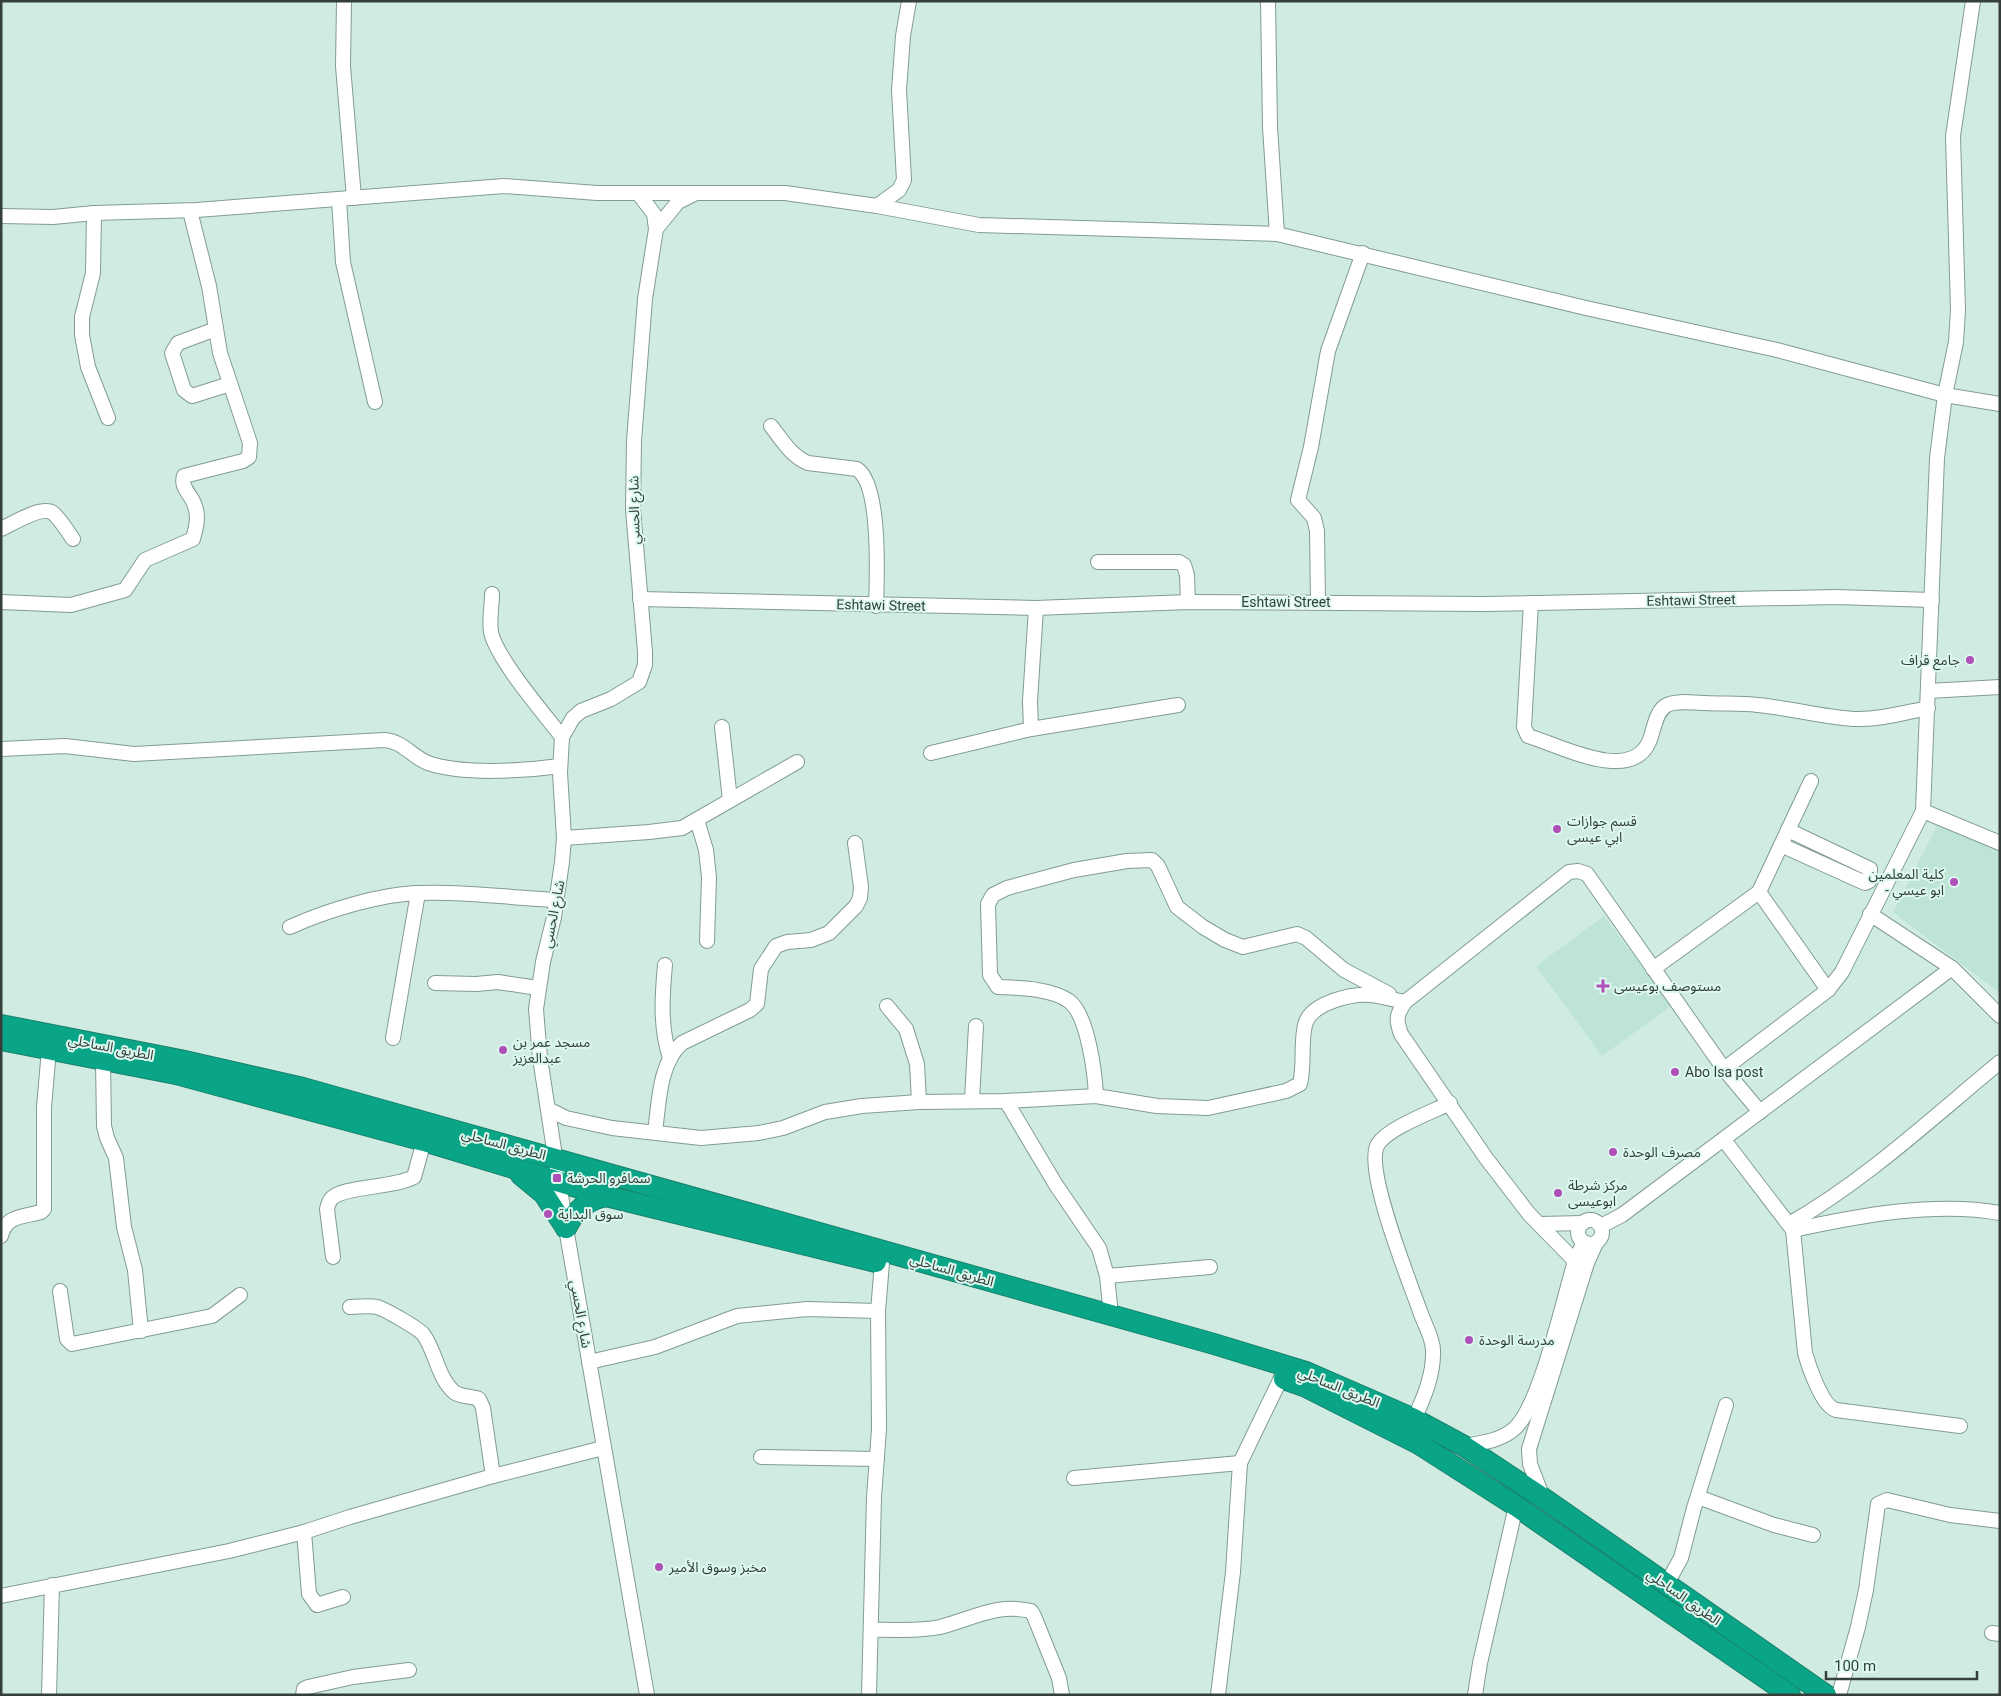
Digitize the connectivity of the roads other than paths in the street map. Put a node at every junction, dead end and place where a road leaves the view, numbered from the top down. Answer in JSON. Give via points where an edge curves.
{"nodes":[{"id":1,"x":344,"y":1,"type":"edge"},
{"id":2,"x":909,"y":1,"type":"edge"},
{"id":3,"x":1268,"y":1,"type":"edge"},
{"id":4,"x":1972,"y":1,"type":"edge"},
{"id":5,"x":699,"y":192,"type":"junction"},
{"id":6,"x":638,"y":193,"type":"junction"},
{"id":7,"x":354,"y":198,"type":"junction"},
{"id":8,"x":339,"y":200,"type":"junction"},
{"id":9,"x":877,"y":206,"type":"junction"},
{"id":10,"x":190,"y":210,"type":"junction"},
{"id":11,"x":94,"y":213,"type":"junction"},
{"id":12,"x":1,"y":216,"type":"edge"},
{"id":13,"x":656,"y":229,"type":"junction"},
{"id":14,"x":1277,"y":234,"type":"junction"},
{"id":15,"x":1363,"y":253,"type":"junction"},
{"id":16,"x":216,"y":329,"type":"junction"},
{"id":17,"x":230,"y":384,"type":"junction"},
{"id":18,"x":1945,"y":395,"type":"junction"},
{"id":19,"x":375,"y":402,"type":"dead end"},
{"id":20,"x":2000,"y":404,"type":"edge"},
{"id":21,"x":108,"y":418,"type":"dead end"},
{"id":22,"x":771,"y":426,"type":"dead end"},
{"id":23,"x":1,"y":529,"type":"edge"},
{"id":24,"x":73,"y":539,"type":"dead end"},
{"id":25,"x":1098,"y":562,"type":"dead end"},
{"id":26,"x":492,"y":594,"type":"dead end"},
{"id":27,"x":640,"y":599,"type":"junction"},
{"id":28,"x":1932,"y":600,"type":"junction"},
{"id":29,"x":1,"y":602,"type":"edge"},
{"id":30,"x":1188,"y":602,"type":"junction"},
{"id":31,"x":1318,"y":602,"type":"junction"},
{"id":32,"x":1532,"y":603,"type":"junction"},
{"id":33,"x":876,"y":606,"type":"junction"},
{"id":34,"x":1036,"y":608,"type":"junction"},
{"id":35,"x":2000,"y":687,"type":"edge"},
{"id":36,"x":1928,"y":691,"type":"junction"},
{"id":37,"x":1178,"y":705,"type":"dead end"},
{"id":38,"x":1928,"y":708,"type":"junction"},
{"id":39,"x":722,"y":727,"type":"dead end"},
{"id":40,"x":1031,"y":729,"type":"junction"},
{"id":41,"x":562,"y":737,"type":"junction"},
{"id":42,"x":1,"y":749,"type":"edge"},
{"id":43,"x":930,"y":753,"type":"dead end"},
{"id":44,"x":797,"y":762,"type":"dead end"},
{"id":45,"x":560,"y":766,"type":"junction"},
{"id":46,"x":1811,"y":782,"type":"dead end"},
{"id":47,"x":730,"y":800,"type":"junction"},
{"id":48,"x":1923,"y":811,"type":"junction"},
{"id":49,"x":697,"y":820,"type":"junction"},
{"id":50,"x":1788,"y":830,"type":"junction"},
{"id":51,"x":564,"y":838,"type":"junction"},
{"id":52,"x":854,"y":843,"type":"dead end"},
{"id":53,"x":2000,"y":843,"type":"edge"},
{"id":54,"x":1781,"y":845,"type":"junction"},
{"id":55,"x":1759,"y":892,"type":"junction"},
{"id":56,"x":418,"y":893,"type":"junction"},
{"id":57,"x":557,"y":900,"type":"junction"},
{"id":58,"x":1870,"y":914,"type":"junction"},
{"id":59,"x":290,"y":927,"type":"dead end"},
{"id":60,"x":707,"y":942,"type":"dead end"},
{"id":61,"x":664,"y":964,"type":"dead end"},
{"id":62,"x":1952,"y":968,"type":"junction"},
{"id":63,"x":1653,"y":969,"type":"junction"},
{"id":64,"x":435,"y":983,"type":"dead end"},
{"id":65,"x":538,"y":988,"type":"junction"},
{"id":66,"x":1828,"y":990,"type":"junction"},
{"id":67,"x":1405,"y":1002,"type":"junction"},
{"id":68,"x":887,"y":1006,"type":"dead end"},
{"id":69,"x":2000,"y":1016,"type":"edge"},
{"id":70,"x":1,"y":1025,"type":"edge"},
{"id":71,"x":976,"y":1026,"type":"dead end"},
{"id":72,"x":393,"y":1038,"type":"dead end"},
{"id":73,"x":1,"y":1040,"type":"edge"},
{"id":74,"x":50,"y":1049,"type":"junction"},
{"id":75,"x":670,"y":1058,"type":"junction"},
{"id":76,"x":103,"y":1060,"type":"junction"},
{"id":77,"x":2000,"y":1062,"type":"edge"},
{"id":78,"x":1724,"y":1068,"type":"junction"},
{"id":79,"x":1096,"y":1096,"type":"junction"},
{"id":80,"x":972,"y":1100,"type":"junction"},
{"id":81,"x":1006,"y":1101,"type":"junction"},
{"id":82,"x":918,"y":1102,"type":"junction"},
{"id":83,"x":1450,"y":1103,"type":"junction"},
{"id":84,"x":548,"y":1109,"type":"junction"},
{"id":85,"x":1760,"y":1112,"type":"junction"},
{"id":86,"x":655,"y":1132,"type":"junction"},
{"id":87,"x":1724,"y":1140,"type":"junction"},
{"id":88,"x":424,"y":1141,"type":"junction"},
{"id":89,"x":556,"y":1158,"type":"junction"},
{"id":90,"x":514,"y":1170,"type":"junction"},
{"id":91,"x":560,"y":1182,"type":"junction"},
{"id":92,"x":606,"y":1196,"type":"junction"},
{"id":93,"x":2000,"y":1213,"type":"edge"},
{"id":94,"x":1583,"y":1223,"type":"junction"},
{"id":95,"x":1540,"y":1224,"type":"junction"},
{"id":96,"x":1601,"y":1226,"type":"junction"},
{"id":97,"x":1791,"y":1227,"type":"junction"},
{"id":98,"x":566,"y":1228,"type":"junction"},
{"id":99,"x":1,"y":1236,"type":"edge"},
{"id":100,"x":1587,"y":1241,"type":"junction"},
{"id":101,"x":1560,"y":1243,"type":"junction"},
{"id":102,"x":333,"y":1257,"type":"dead end"},
{"id":103,"x":1575,"y":1261,"type":"junction"},
{"id":104,"x":882,"y":1264,"type":"junction"},
{"id":105,"x":1210,"y":1267,"type":"dead end"},
{"id":106,"x":1107,"y":1276,"type":"junction"},
{"id":107,"x":60,"y":1291,"type":"dead end"},
{"id":108,"x":240,"y":1295,"type":"dead end"},
{"id":109,"x":350,"y":1307,"type":"dead end"},
{"id":110,"x":878,"y":1311,"type":"junction"},
{"id":111,"x":1111,"y":1315,"type":"junction"},
{"id":112,"x":141,"y":1331,"type":"junction"},
{"id":113,"x":589,"y":1362,"type":"junction"},
{"id":114,"x":1281,"y":1378,"type":"junction"},
{"id":115,"x":1726,"y":1405,"type":"dead end"},
{"id":116,"x":1414,"y":1419,"type":"junction"},
{"id":117,"x":1960,"y":1426,"type":"dead end"},
{"id":118,"x":1464,"y":1446,"type":"junction"},
{"id":119,"x":603,"y":1448,"type":"junction"},
{"id":120,"x":761,"y":1457,"type":"dead end"},
{"id":121,"x":877,"y":1459,"type":"junction"},
{"id":122,"x":1240,"y":1463,"type":"junction"},
{"id":123,"x":493,"y":1476,"type":"junction"},
{"id":124,"x":1074,"y":1478,"type":"dead end"},
{"id":125,"x":1698,"y":1497,"type":"junction"},
{"id":126,"x":1543,"y":1498,"type":"junction"},
{"id":127,"x":1516,"y":1506,"type":"junction"},
{"id":128,"x":2000,"y":1521,"type":"edge"},
{"id":129,"x":304,"y":1532,"type":"junction"},
{"id":130,"x":1813,"y":1535,"type":"dead end"},
{"id":131,"x":52,"y":1585,"type":"junction"},
{"id":132,"x":1666,"y":1585,"type":"junction"},
{"id":133,"x":1,"y":1596,"type":"edge"},
{"id":134,"x":343,"y":1597,"type":"dead end"},
{"id":135,"x":871,"y":1630,"type":"junction"},
{"id":136,"x":409,"y":1670,"type":"dead end"},
{"id":137,"x":49,"y":1695,"type":"edge"},
{"id":138,"x":303,"y":1695,"type":"edge"},
{"id":139,"x":647,"y":1695,"type":"edge"},
{"id":140,"x":869,"y":1695,"type":"edge"},
{"id":141,"x":1062,"y":1695,"type":"edge"},
{"id":142,"x":1218,"y":1695,"type":"edge"},
{"id":143,"x":1475,"y":1695,"type":"edge"},
{"id":144,"x":1790,"y":1695,"type":"edge"},
{"id":145,"x":1826,"y":1695,"type":"edge"},
{"id":146,"x":1839,"y":1695,"type":"edge"}],
"edges":[{"from":1,"to":7,"type":"street","via":[[343,66]]},
{"from":2,"to":9,"type":"street","via":[[902,36],[900,90],[904,180],[899,190]]},
{"from":3,"to":14,"type":"street","via":[[1270,127]]},
{"from":4,"to":18,"type":"street","via":[[1953,136],[1958,310],[1956,342]]},
{"from":5,"to":6,"type":"street"},
{"from":5,"to":9,"type":"street","via":[[785,194]]},
{"from":5,"to":13,"type":"street","via":[[678,202]]},
{"from":6,"to":7,"type":"street","via":[[504,186]]},
{"from":6,"to":13,"type":"street","via":[[654,214]]},
{"from":7,"to":8,"type":"street"},
{"from":8,"to":10,"type":"street"},
{"from":8,"to":19,"type":"street","via":[[343,262]]},
{"from":9,"to":14,"type":"street","via":[[979,225]]},
{"from":10,"to":11,"type":"street"},
{"from":10,"to":16,"type":"street"},
{"from":11,"to":12,"type":"street","via":[[53,217]]},
{"from":11,"to":21,"type":"street","via":[[93,273],[82,317],[82,335],[88,367]]},
{"from":13,"to":27,"type":"street","name":"شارع الحسي","via":[[645,299],[634,441],[633,509]]},
{"from":14,"to":15,"type":"street"},
{"from":15,"to":18,"type":"street","via":[[1586,308],[1777,350]]},
{"from":15,"to":31,"type":"street","via":[[1328,351],[1298,500],[1314,518],[1317,531]]},
{"from":16,"to":17,"type":"street"},
{"from":16,"to":17,"type":"street","via":[[178,343],[172,353],[184,390],[192,396]]},
{"from":17,"to":29,"type":"street","via":[[250,443],[249,457],[243,462],[184,476],[185,488],[196,506],[193,538],[145,560],[126,590],[118,594],[71,605]]},
{"from":18,"to":20,"type":"street"},
{"from":18,"to":28,"type":"street","via":[[1938,458]]},
{"from":22,"to":33,"type":"street","via":[[792,454],[801,460],[862,472],[869,490],[878,544]]},
{"from":23,"to":24,"type":"street","via":[[38,511],[48,511]]},
{"from":25,"to":30,"type":"street","via":[[1179,562],[1184,565],[1187,575]]},
{"from":26,"to":41,"type":"street","via":[[492,638]]},
{"from":27,"to":33,"type":"street","name":"Eshtawi Street"},
{"from":27,"to":41,"type":"street","name":"شارع الحسي","via":[[646,652],[639,682],[611,699],[581,711],[566,727]]},
{"from":28,"to":32,"type":"street","name":"Eshtawi Street","via":[[1836,597]]},
{"from":28,"to":36,"type":"street"},
{"from":30,"to":31,"type":"street","name":"Eshtawi Street"},
{"from":30,"to":34,"type":"street","name":"Eshtawi Street"},
{"from":31,"to":32,"type":"street","name":"Eshtawi Street"},
{"from":32,"to":38,"type":"street","via":[[1526,733],[1587,758],[1628,761],[1638,757],[1649,742],[1660,711],[1667,705],[1685,702],[1757,705],[1852,719],[1877,718]]},
{"from":33,"to":34,"type":"street","name":"Eshtawi Street"},
{"from":34,"to":40,"type":"street"},
{"from":35,"to":36,"type":"street"},
{"from":36,"to":38,"type":"street"},
{"from":37,"to":40,"type":"street"},
{"from":38,"to":48,"type":"street"},
{"from":39,"to":47,"type":"street"},
{"from":40,"to":43,"type":"street"},
{"from":41,"to":45,"type":"street","name":"شارع الحسي"},
{"from":42,"to":45,"type":"street","via":[[65,746],[134,754],[384,740],[398,742],[424,761],[436,765],[491,772]]},
{"from":44,"to":47,"type":"street"},
{"from":45,"to":51,"type":"street","name":"شارع الحسي"},
{"from":46,"to":50,"type":"street"},
{"from":47,"to":49,"type":"street"},
{"from":48,"to":53,"type":"street"},
{"from":48,"to":58,"type":"street"},
{"from":49,"to":51,"type":"street","via":[[682,828]]},
{"from":49,"to":60,"type":"street","via":[[706,850],[709,878]]},
{"from":50,"to":54,"type":"street"},
{"from":50,"to":54,"type":"street","via":[[1870,869],[1869,881],[1865,883]]},
{"from":51,"to":57,"type":"street","name":"شارع الحسي"},
{"from":52,"to":75,"type":"street","via":[[862,887],[856,906],[829,933],[811,940],[776,946],[761,969],[757,1004],[682,1043]]},
{"from":54,"to":55,"type":"street"},
{"from":55,"to":63,"type":"street"},
{"from":55,"to":66,"type":"street"},
{"from":56,"to":57,"type":"street"},
{"from":56,"to":59,"type":"street","via":[[324,912]]},
{"from":56,"to":72,"type":"street"},
{"from":57,"to":65,"type":"street","name":"شارع الحسي"},
{"from":58,"to":62,"type":"street"},
{"from":58,"to":66,"type":"street","via":[[1842,972]]},
{"from":61,"to":75,"type":"street","via":[[662,1035]]},
{"from":62,"to":69,"type":"street"},
{"from":62,"to":85,"type":"street"},
{"from":63,"to":67,"type":"street","via":[[1587,874],[1569,872]]},
{"from":63,"to":78,"type":"street"},
{"from":64,"to":65,"type":"street","via":[[498,982]]},
{"from":65,"to":84,"type":"street","name":"شارع الحسي","via":[[536,1023]]},
{"from":66,"to":78,"type":"street"},
{"from":67,"to":79,"type":"street","via":[[1369,995],[1336,999],[1314,1011],[1306,1022],[1300,1084],[1286,1091],[1208,1108],[1157,1106]]},
{"from":67,"to":79,"type":"street","via":[[1344,970],[1306,938],[1296,934],[1243,947],[1225,940],[1177,907],[1152,860],[1074,870],[1007,888],[993,895],[988,904],[990,975],[998,987],[1027,989],[1070,1002],[1078,1012],[1092,1055]]},
{"from":67,"to":83,"type":"street","via":[[1396,1020],[1401,1034]]},
{"from":68,"to":82,"type":"street","via":[[906,1029],[917,1064]]},
{"from":70,"to":89,"type":"highway","name":"الطريق الساحلي","via":[[303,1088]]},
{"from":71,"to":80,"type":"street"},
{"from":73,"to":74,"type":"highway","name":"الطريق الساحلي"},
{"from":74,"to":76,"type":"highway","name":"الطريق الساحلي"},
{"from":74,"to":99,"type":"street","via":[[44,1107],[44,1209],[12,1219]]},
{"from":75,"to":86,"type":"street"},
{"from":76,"to":88,"type":"highway","name":"الطريق الساحلي","via":[[176,1074]]},
{"from":76,"to":112,"type":"street","via":[[104,1126],[116,1158],[124,1227],[135,1270]]},
{"from":77,"to":97,"type":"street","via":[[1856,1179]]},
{"from":78,"to":85,"type":"street"},
{"from":79,"to":81,"type":"street"},
{"from":80,"to":81,"type":"street"},
{"from":80,"to":82,"type":"street"},
{"from":81,"to":106,"type":"street","via":[[1056,1185],[1099,1248]]},
{"from":82,"to":86,"type":"street","via":[[825,1112],[783,1128],[759,1133],[701,1138]]},
{"from":83,"to":95,"type":"street","via":[[1486,1158]]},
{"from":83,"to":116,"type":"street","via":[[1388,1134],[1376,1149],[1377,1179],[1433,1348],[1430,1376]]},
{"from":84,"to":86,"type":"street","via":[[578,1121]]},
{"from":84,"to":89,"type":"street","name":"شارع الحسي"},
{"from":85,"to":87,"type":"street"},
{"from":87,"to":96,"type":"street","via":[[1622,1215]]},
{"from":87,"to":97,"type":"street"},
{"from":88,"to":90,"type":"highway","name":"الطريق الساحلي"},
{"from":88,"to":102,"type":"street","via":[[414,1177],[397,1184],[338,1194],[329,1202],[327,1209]]},
{"from":89,"to":91,"type":"street","name":"شارع الحسي"},
{"from":89,"to":111,"type":"highway","name":"الطريق الساحلي"},
{"from":90,"to":91,"type":"highway","name":"الطريق الساحلي"},
{"from":90,"to":98,"type":"highway","via":[[544,1194]]},
{"from":91,"to":92,"type":"highway","name":"الطريق الساحلي"},
{"from":91,"to":98,"type":"street","name":"شارع الحسي"},
{"from":92,"to":98,"type":"highway","via":[[586,1203]]},
{"from":92,"to":104,"type":"highway","name":"الطريق الساحلي"},
{"from":93,"to":97,"type":"street","via":[[1952,1207]]},
{"from":94,"to":95,"type":"street"},
{"from":94,"to":96,"type":"street","via":[[1592,1220]]},
{"from":94,"to":100,"type":"street","via":[[1579,1230]]},
{"from":95,"to":101,"type":"street"},
{"from":96,"to":100,"type":"street","via":[[1602,1236]]},
{"from":97,"to":117,"type":"street","via":[[1805,1354],[1829,1407]]},
{"from":98,"to":113,"type":"street","name":"شارع الحسي"},
{"from":100,"to":101,"type":"street"},
{"from":100,"to":103,"type":"street"},
{"from":100,"to":126,"type":"street","via":[[1587,1263],[1529,1449],[1530,1464]]},
{"from":101,"to":103,"type":"street"},
{"from":103,"to":118,"type":"street","via":[[1538,1384],[1524,1418],[1498,1438]]},
{"from":104,"to":110,"type":"street"},
{"from":104,"to":114,"type":"highway","name":"الطريق الساحلي"},
{"from":105,"to":106,"type":"street"},
{"from":106,"to":111,"type":"street"},
{"from":107,"to":112,"type":"street","via":[[67,1339],[72,1344]]},
{"from":108,"to":112,"type":"street","via":[[212,1316]]},
{"from":109,"to":123,"type":"street","via":[[376,1307],[420,1331],[454,1391],[483,1403]]},
{"from":110,"to":113,"type":"street","via":[[807,1309],[737,1316],[655,1347]]},
{"from":110,"to":121,"type":"street"},
{"from":111,"to":116,"type":"highway","name":"الطريق الساحلي","via":[[1306,1372]]},
{"from":113,"to":119,"type":"street","name":"شارع الحسي"},
{"from":114,"to":122,"type":"street"},
{"from":114,"to":127,"type":"highway","name":"الطريق الساحلي","via":[[1304,1386],[1419,1444]]},
{"from":115,"to":125,"type":"street"},
{"from":116,"to":118,"type":"highway","name":"الطريق الساحلي"},
{"from":118,"to":126,"type":"highway","name":"الطريق الساحلي"},
{"from":119,"to":123,"type":"street"},
{"from":119,"to":139,"type":"street","name":"شارع الحسي"},
{"from":120,"to":121,"type":"street"},
{"from":121,"to":135,"type":"street"},
{"from":122,"to":124,"type":"street"},
{"from":122,"to":142,"type":"street","via":[[1233,1572]]},
{"from":123,"to":129,"type":"street"},
{"from":125,"to":130,"type":"street","via":[[1774,1525]]},
{"from":125,"to":132,"type":"street","via":[[1681,1558]]},
{"from":126,"to":132,"type":"highway","name":"الطريق الساحلي"},
{"from":127,"to":143,"type":"street"},
{"from":127,"to":144,"type":"highway","name":"الطريق الساحلي"},
{"from":128,"to":146,"type":"street","via":[[1950,1515],[1887,1500],[1878,1504],[1862,1608]]},
{"from":129,"to":131,"type":"street","via":[[229,1551]]},
{"from":129,"to":134,"type":"street","via":[[312,1601],[317,1605]]},
{"from":131,"to":133,"type":"street"},
{"from":131,"to":137,"type":"street"},
{"from":132,"to":145,"type":"highway","name":"الطريق الساحلي"},
{"from":135,"to":140,"type":"street"},
{"from":135,"to":141,"type":"street","via":[[940,1627],[994,1610],[1030,1611],[1059,1678]]},
{"from":136,"to":138,"type":"street","via":[[308,1687]]}]}
